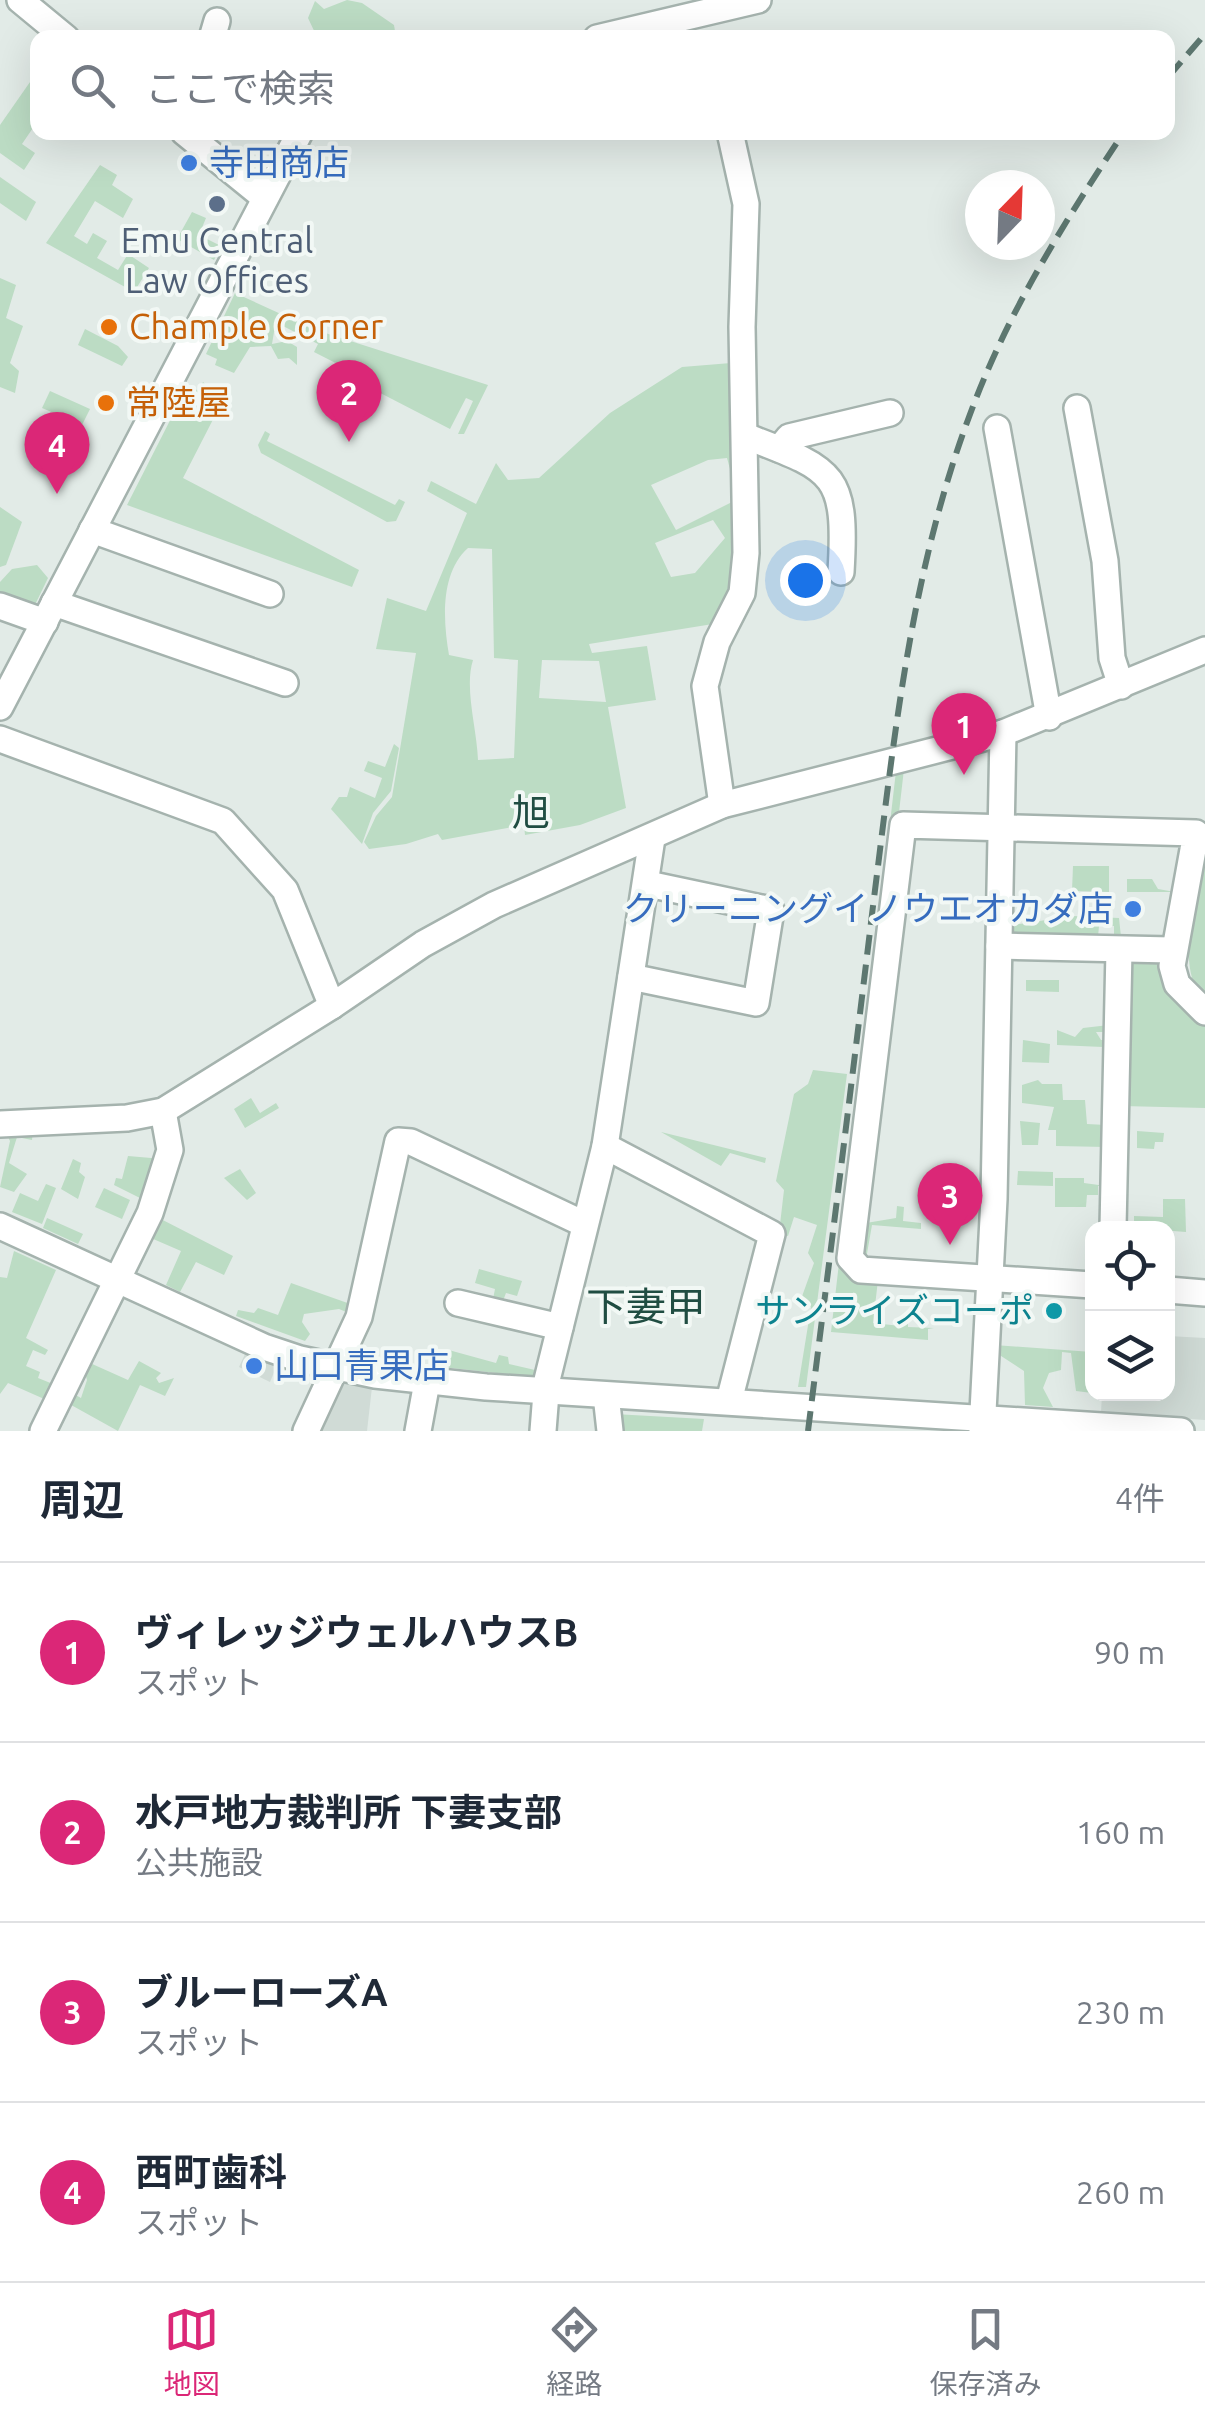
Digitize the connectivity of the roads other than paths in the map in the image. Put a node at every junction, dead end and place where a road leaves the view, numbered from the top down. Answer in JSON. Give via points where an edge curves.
{"nodes":[{"id":1,"x":20,"y":0,"type":"edge"},
{"id":2,"x":758,"y":0,"type":"edge"},
{"id":3,"x":714,"y":25,"type":"edge"},
{"id":4,"x":56,"y":30,"type":"edge"},
{"id":5,"x":669,"y":30,"type":"edge"},
{"id":6,"x":194,"y":140,"type":"edge"},
{"id":7,"x":296,"y":140,"type":"edge"},
{"id":8,"x":732,"y":140,"type":"edge"},
{"id":9,"x":265,"y":198,"type":"junction"},
{"id":10,"x":1077,"y":408,"type":"dead end"},
{"id":11,"x":890,"y":413,"type":"dead end"},
{"id":12,"x":997,"y":428,"type":"dead end"},
{"id":13,"x":745,"y":436,"type":"junction"},
{"id":14,"x":779,"y":449,"type":"junction"},
{"id":15,"x":92,"y":530,"type":"junction"},
{"id":16,"x":841,"y":572,"type":"dead end"},
{"id":17,"x":270,"y":594,"type":"dead end"},
{"id":18,"x":0,"y":606,"type":"edge"},
{"id":19,"x":49,"y":612,"type":"junction"},
{"id":20,"x":1205,"y":650,"type":"edge"},
{"id":21,"x":285,"y":683,"type":"dead end"},
{"id":22,"x":1121,"y":686,"type":"junction"},
{"id":23,"x":0,"y":707,"type":"edge"},
{"id":24,"x":1049,"y":717,"type":"junction"},
{"id":25,"x":1004,"y":733,"type":"junction"},
{"id":26,"x":0,"y":739,"type":"edge"},
{"id":27,"x":722,"y":805,"type":"junction"},
{"id":28,"x":1002,"y":830,"type":"junction"},
{"id":29,"x":652,"y":838,"type":"junction"},
{"id":30,"x":648,"y":884,"type":"junction"},
{"id":31,"x":999,"y":946,"type":"junction"},
{"id":32,"x":1119,"y":950,"type":"junction"},
{"id":33,"x":1172,"y":950,"type":"junction"},
{"id":34,"x":630,"y":977,"type":"junction"},
{"id":35,"x":332,"y":1006,"type":"junction"},
{"id":36,"x":1205,"y":1012,"type":"edge"},
{"id":37,"x":163,"y":1111,"type":"junction"},
{"id":38,"x":0,"y":1124,"type":"edge"},
{"id":39,"x":605,"y":1146,"type":"junction"},
{"id":40,"x":1113,"y":1221,"type":"edge"},
{"id":41,"x":584,"y":1224,"type":"junction"},
{"id":42,"x":0,"y":1226,"type":"edge"},
{"id":43,"x":118,"y":1280,"type":"junction"},
{"id":44,"x":991,"y":1280,"type":"junction"},
{"id":45,"x":1085,"y":1285,"type":"edge"},
{"id":46,"x":1175,"y":1291,"type":"edge"},
{"id":47,"x":1205,"y":1293,"type":"edge"},
{"id":48,"x":458,"y":1303,"type":"dead end"},
{"id":49,"x":560,"y":1327,"type":"junction"},
{"id":50,"x":338,"y":1368,"type":"junction"},
{"id":51,"x":427,"y":1382,"type":"junction"},
{"id":52,"x":546,"y":1390,"type":"junction"},
{"id":53,"x":606,"y":1394,"type":"junction"},
{"id":54,"x":729,"y":1401,"type":"junction"},
{"id":55,"x":834,"y":1420,"type":"edge"},
{"id":56,"x":915,"y":1423,"type":"edge"},
{"id":57,"x":982,"y":1425,"type":"edge"},
{"id":58,"x":43,"y":1431,"type":"edge"},
{"id":59,"x":306,"y":1431,"type":"edge"},
{"id":60,"x":418,"y":1431,"type":"edge"},
{"id":61,"x":544,"y":1431,"type":"edge"},
{"id":62,"x":610,"y":1431,"type":"edge"},
{"id":63,"x":1181,"y":1431,"type":"edge"}],
"edges":[{"from":1,"to":4,"type":"street"},
{"from":2,"to":3,"type":"street"},
{"from":3,"to":5,"type":"street"},
{"from":6,"to":9,"type":"street"},
{"from":7,"to":9,"type":"street"},
{"from":8,"to":13,"type":"street","via":[[746,204]]},
{"from":9,"to":15,"type":"street"},
{"from":10,"to":22,"type":"street"},
{"from":11,"to":14,"type":"street","via":[[790,437]]},
{"from":12,"to":24,"type":"street"},
{"from":13,"to":14,"type":"street"},
{"from":13,"to":27,"type":"street","via":[[744,581],[716,642],[705,686]]},
{"from":14,"to":16,"type":"street","via":[[817,464],[831,479],[843,515]]},
{"from":15,"to":17,"type":"street"},
{"from":15,"to":19,"type":"street"},
{"from":18,"to":19,"type":"street"},
{"from":19,"to":21,"type":"street"},
{"from":19,"to":23,"type":"street"},
{"from":20,"to":22,"type":"street"},
{"from":22,"to":24,"type":"street"},
{"from":24,"to":25,"type":"street"},
{"from":25,"to":27,"type":"street"},
{"from":25,"to":28,"type":"street"},
{"from":26,"to":35,"type":"street","via":[[223,820],[285,890]]},
{"from":27,"to":29,"type":"street"},
{"from":28,"to":31,"type":"street"},
{"from":28,"to":33,"type":"street","via":[[1196,834]]},
{"from":28,"to":44,"type":"street","via":[[903,826],[850,1258],[860,1270]]},
{"from":29,"to":30,"type":"street"},
{"from":29,"to":35,"type":"street","via":[[457,923]]},
{"from":30,"to":34,"type":"street"},
{"from":30,"to":34,"type":"street","via":[[771,910],[756,1004]]},
{"from":31,"to":32,"type":"street"},
{"from":31,"to":44,"type":"street"},
{"from":32,"to":33,"type":"street"},
{"from":32,"to":40,"type":"street"},
{"from":33,"to":36,"type":"street","via":[[1177,984]]},
{"from":34,"to":39,"type":"street"},
{"from":35,"to":37,"type":"street"},
{"from":37,"to":38,"type":"street"},
{"from":37,"to":43,"type":"street","via":[[170,1150]]},
{"from":39,"to":41,"type":"street"},
{"from":39,"to":54,"type":"street","via":[[772,1234]]},
{"from":41,"to":49,"type":"street"},
{"from":41,"to":50,"type":"street","via":[[398,1141],[359,1317]]},
{"from":42,"to":43,"type":"street"},
{"from":43,"to":50,"type":"street","via":[[264,1347]]},
{"from":43,"to":58,"type":"street"},
{"from":44,"to":45,"type":"street"},
{"from":44,"to":57,"type":"street"},
{"from":46,"to":47,"type":"street"},
{"from":48,"to":49,"type":"street"},
{"from":49,"to":52,"type":"street"},
{"from":50,"to":51,"type":"street"},
{"from":50,"to":59,"type":"street"},
{"from":51,"to":52,"type":"street"},
{"from":51,"to":60,"type":"street"},
{"from":52,"to":53,"type":"street"},
{"from":52,"to":61,"type":"street"},
{"from":53,"to":54,"type":"street"},
{"from":53,"to":62,"type":"street"},
{"from":54,"to":55,"type":"street"},
{"from":55,"to":56,"type":"street"},
{"from":56,"to":57,"type":"street"},
{"from":57,"to":63,"type":"street"}]}
